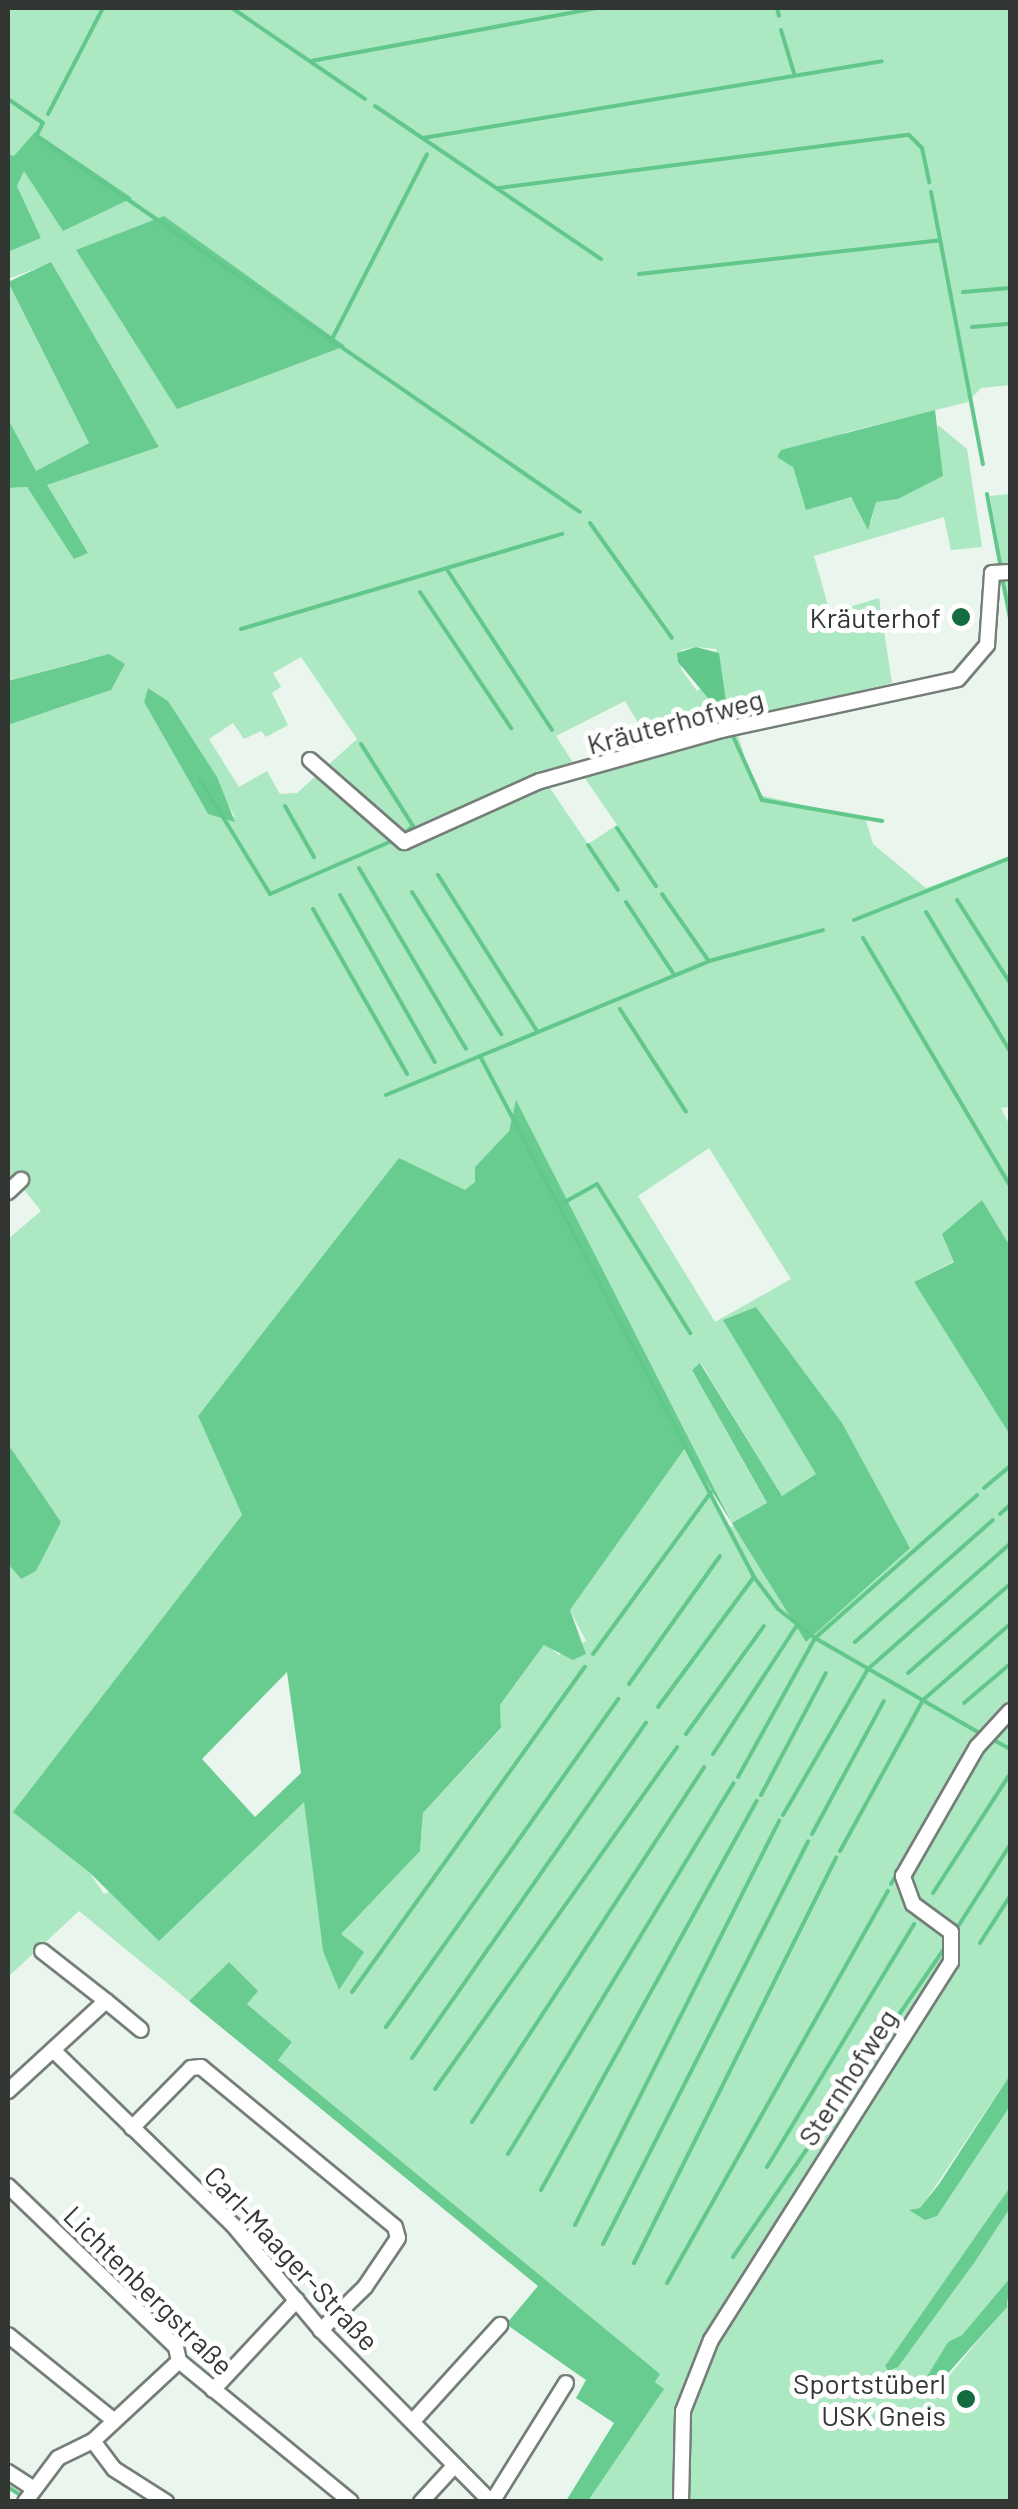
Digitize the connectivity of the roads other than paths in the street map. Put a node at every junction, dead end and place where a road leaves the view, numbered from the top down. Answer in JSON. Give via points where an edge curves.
{"nodes":[{"id":1,"x":1010,"y":572,"type":"edge"},
{"id":2,"x":310,"y":760,"type":"dead end"},
{"id":3,"x":21,"y":1180,"type":"dead end"},
{"id":4,"x":8,"y":1192,"type":"edge"},
{"id":5,"x":1010,"y":1712,"type":"edge"},
{"id":6,"x":42,"y":1951,"type":"dead end"},
{"id":7,"x":106,"y":2002,"type":"junction"},
{"id":8,"x":141,"y":2030,"type":"dead end"},
{"id":9,"x":53,"y":2050,"type":"junction"},
{"id":10,"x":8,"y":2092,"type":"edge"},
{"id":11,"x":132,"y":2128,"type":"junction"},
{"id":12,"x":8,"y":2186,"type":"edge"},
{"id":13,"x":298,"y":2300,"type":"junction"},
{"id":14,"x":500,"y":2325,"type":"dead end"},
{"id":15,"x":321,"y":2330,"type":"junction"},
{"id":16,"x":8,"y":2335,"type":"edge"},
{"id":17,"x":179,"y":2361,"type":"junction"},
{"id":18,"x":566,"y":2383,"type":"dead end"},
{"id":19,"x":213,"y":2390,"type":"junction"},
{"id":20,"x":112,"y":2419,"type":"junction"},
{"id":21,"x":413,"y":2421,"type":"junction"},
{"id":22,"x":93,"y":2440,"type":"junction"},
{"id":23,"x":454,"y":2465,"type":"junction"},
{"id":24,"x":8,"y":2472,"type":"edge"},
{"id":25,"x":29,"y":2495,"type":"edge"},
{"id":26,"x":166,"y":2502,"type":"edge"},
{"id":27,"x":351,"y":2502,"type":"edge"},
{"id":28,"x":420,"y":2502,"type":"edge"},
{"id":29,"x":492,"y":2502,"type":"edge"},
{"id":30,"x":681,"y":2502,"type":"edge"}],
"edges":[{"from":1,"to":2,"type":"street","name":"Kräuterhofweg","via":[[992,574],[988,646],[958,680],[722,730],[540,781],[404,842]]},
{"from":3,"to":4,"type":"street"},
{"from":5,"to":30,"type":"street","name":"Sternhofweg","via":[[977,1747],[903,1876],[913,1904],[951,1932],[950,1962],[705,2352],[683,2410]]},
{"from":6,"to":7,"type":"street"},
{"from":7,"to":8,"type":"street"},
{"from":7,"to":9,"type":"street"},
{"from":9,"to":10,"type":"street"},
{"from":9,"to":11,"type":"street","name":"Carl-Maager-Straße"},
{"from":11,"to":13,"type":"street","name":"Carl-Maager-Straße"},
{"from":11,"to":15,"type":"street","via":[[191,2068],[201,2067],[395,2227],[398,2238],[365,2287]]},
{"from":12,"to":17,"type":"street","name":"Lichtenbergstraße","via":[[176,2347]]},
{"from":13,"to":15,"type":"street","name":"Carl-Maager-Straße"},
{"from":13,"to":19,"type":"street"},
{"from":14,"to":21,"type":"street"},
{"from":15,"to":21,"type":"street","name":"Carl-Maager-Straße"},
{"from":16,"to":20,"type":"street"},
{"from":17,"to":19,"type":"street","name":"Lichtenbergstraße"},
{"from":17,"to":20,"type":"street"},
{"from":18,"to":29,"type":"street"},
{"from":19,"to":27,"type":"street","name":"Lichtenbergstraße"},
{"from":20,"to":22,"type":"street"},
{"from":21,"to":23,"type":"street","name":"Carl-Maager-Straße"},
{"from":22,"to":25,"type":"street","via":[[70,2448]]},
{"from":22,"to":26,"type":"street","via":[[114,2469]]},
{"from":23,"to":28,"type":"street"},
{"from":23,"to":29,"type":"street","name":"Carl-Maager-Straße"},
{"from":24,"to":25,"type":"street"}]}
